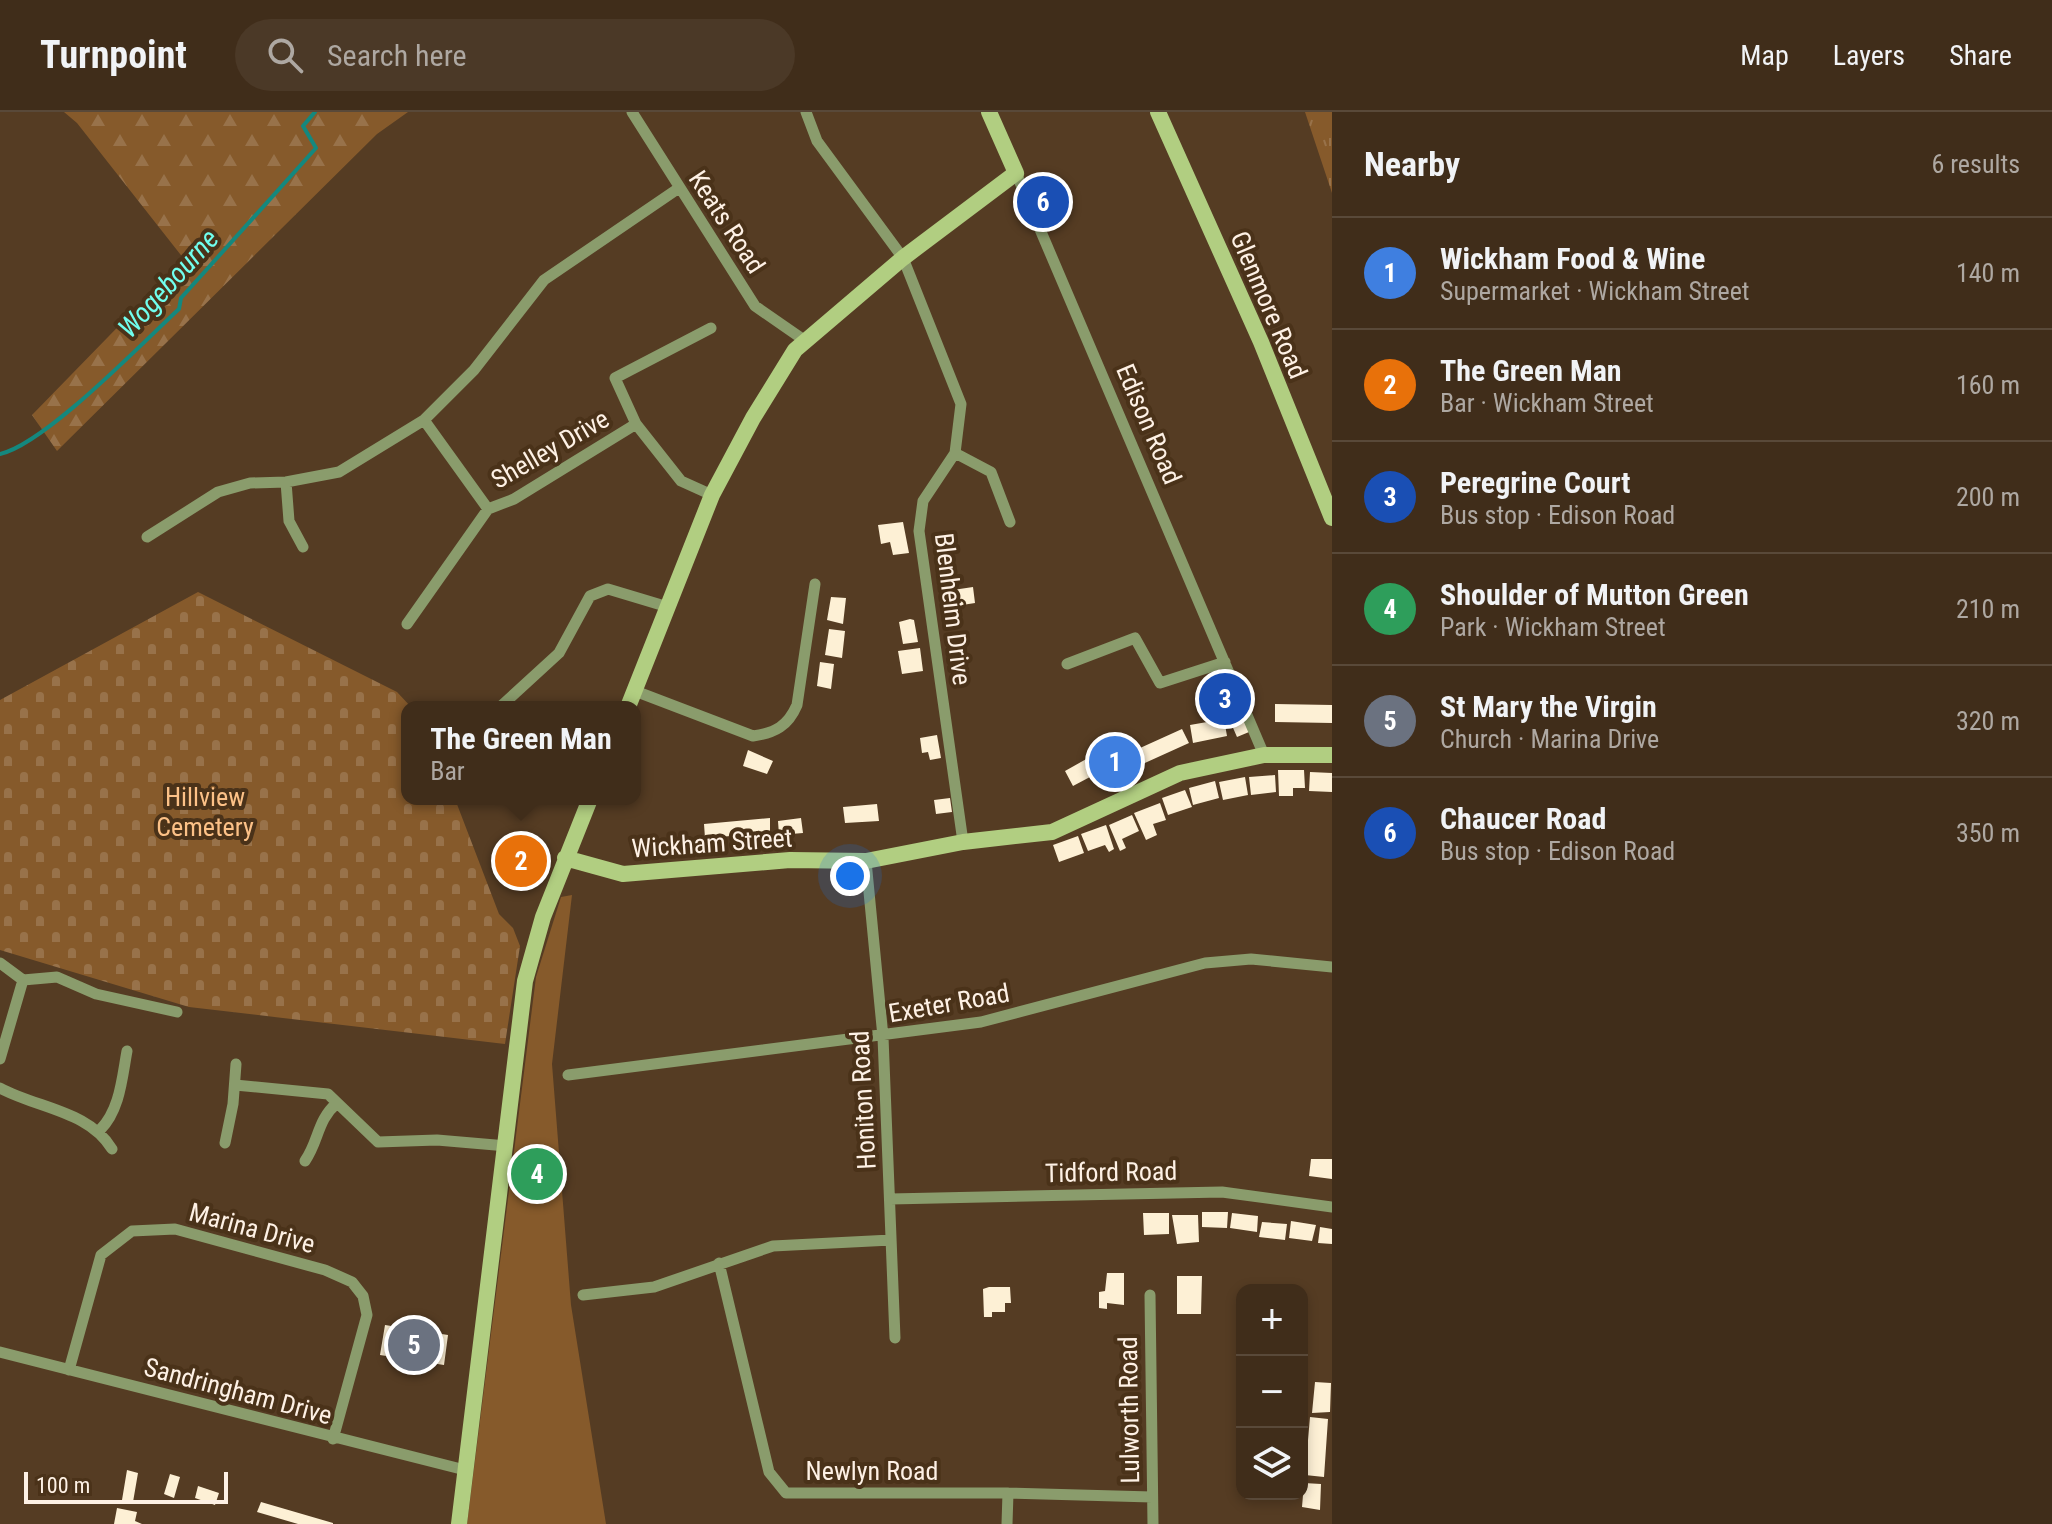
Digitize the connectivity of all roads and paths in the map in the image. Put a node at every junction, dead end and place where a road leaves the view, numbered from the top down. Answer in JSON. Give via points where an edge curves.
{"nodes":[{"id":1,"x":632,"y":112,"type":"edge"},
{"id":2,"x":806,"y":112,"type":"edge"},
{"id":3,"x":989,"y":112,"type":"edge"},
{"id":4,"x":1158,"y":112,"type":"edge"},
{"id":5,"x":1016,"y":173,"type":"junction"},
{"id":6,"x":679,"y":188,"type":"junction"},
{"id":7,"x":903,"y":258,"type":"junction"},
{"id":8,"x":711,"y":328,"type":"dead end"},
{"id":9,"x":804,"y":340,"type":"junction"},
{"id":10,"x":424,"y":420,"type":"junction"},
{"id":11,"x":636,"y":424,"type":"junction"},
{"id":12,"x":955,"y":453,"type":"junction"},
{"id":13,"x":286,"y":482,"type":"junction"},
{"id":14,"x":712,"y":495,"type":"junction"},
{"id":15,"x":488,"y":509,"type":"junction"},
{"id":16,"x":1332,"y":518,"type":"edge"},
{"id":17,"x":1010,"y":522,"type":"dead end"},
{"id":18,"x":147,"y":537,"type":"dead end"},
{"id":19,"x":303,"y":547,"type":"dead end"},
{"id":20,"x":815,"y":584,"type":"dead end"},
{"id":21,"x":668,"y":607,"type":"junction"},
{"id":22,"x":407,"y":624,"type":"dead end"},
{"id":23,"x":1225,"y":662,"type":"junction"},
{"id":24,"x":1067,"y":664,"type":"dead end"},
{"id":25,"x":631,"y":699,"type":"edge"},
{"id":26,"x":507,"y":701,"type":"edge"},
{"id":27,"x":641,"y":702,"type":"edge"},
{"id":28,"x":1264,"y":755,"type":"junction"},
{"id":29,"x":1332,"y":755,"type":"edge"},
{"id":30,"x":587,"y":805,"type":"edge"},
{"id":31,"x":963,"y":842,"type":"junction"},
{"id":32,"x":565,"y":858,"type":"junction"},
{"id":33,"x":866,"y":861,"type":"junction"},
{"id":34,"x":0,"y":963,"type":"edge"},
{"id":35,"x":1332,"y":967,"type":"edge"},
{"id":36,"x":23,"y":980,"type":"junction"},
{"id":37,"x":177,"y":1012,"type":"dead end"},
{"id":38,"x":883,"y":1037,"type":"junction"},
{"id":39,"x":127,"y":1051,"type":"dead end"},
{"id":40,"x":0,"y":1059,"type":"edge"},
{"id":41,"x":236,"y":1064,"type":"dead end"},
{"id":42,"x":568,"y":1075,"type":"dead end"},
{"id":43,"x":235,"y":1085,"type":"junction"},
{"id":44,"x":0,"y":1088,"type":"edge"},
{"id":45,"x":337,"y":1103,"type":"junction"},
{"id":46,"x":100,"y":1130,"type":"junction"},
{"id":47,"x":225,"y":1143,"type":"dead end"},
{"id":48,"x":507,"y":1146,"type":"junction"},
{"id":49,"x":112,"y":1149,"type":"dead end"},
{"id":50,"x":305,"y":1161,"type":"dead end"},
{"id":51,"x":890,"y":1199,"type":"junction"},
{"id":52,"x":1332,"y":1207,"type":"edge"},
{"id":53,"x":891,"y":1240,"type":"junction"},
{"id":54,"x":719,"y":1263,"type":"junction"},
{"id":55,"x":583,"y":1295,"type":"dead end"},
{"id":56,"x":1150,"y":1295,"type":"dead end"},
{"id":57,"x":895,"y":1338,"type":"dead end"},
{"id":58,"x":0,"y":1352,"type":"edge"},
{"id":59,"x":69,"y":1370,"type":"junction"},
{"id":60,"x":333,"y":1439,"type":"junction"},
{"id":61,"x":465,"y":1470,"type":"junction"},
{"id":62,"x":1008,"y":1493,"type":"junction"},
{"id":63,"x":1152,"y":1497,"type":"junction"},
{"id":64,"x":459,"y":1524,"type":"edge"},
{"id":65,"x":1007,"y":1524,"type":"edge"},
{"id":66,"x":1153,"y":1524,"type":"edge"}],
"edges":[{"from":1,"to":6,"type":"street","name":"Keats Road"},
{"from":2,"to":7,"type":"street","name":"Blenheim Drive","via":[[817,141]]},
{"from":3,"to":5,"type":"street","name":"Edison Road"},
{"from":4,"to":16,"type":"street","name":"Glenmore Road","via":[[1261,342]]},
{"from":5,"to":7,"type":"street"},
{"from":5,"to":23,"type":"street","name":"Edison Road"},
{"from":6,"to":9,"type":"street","name":"Keats Road","via":[[755,306]]},
{"from":6,"to":10,"type":"street","via":[[544,280],[474,370]]},
{"from":7,"to":9,"type":"street"},
{"from":7,"to":12,"type":"street","name":"Blenheim Drive","via":[[961,404]]},
{"from":8,"to":11,"type":"street","via":[[615,378]]},
{"from":9,"to":14,"type":"street","via":[[753,418]]},
{"from":10,"to":13,"type":"street","via":[[339,472]]},
{"from":10,"to":15,"type":"street","name":"Shelley Drive"},
{"from":11,"to":14,"type":"street","name":"Shelley Drive","via":[[681,481]]},
{"from":11,"to":15,"type":"street","name":"Shelley Drive","via":[[514,499]]},
{"from":12,"to":17,"type":"street","via":[[991,472]]},
{"from":12,"to":31,"type":"street","name":"Blenheim Drive","via":[[923,501],[919,531]]},
{"from":13,"to":18,"type":"street","via":[[250,483],[218,492]]},
{"from":13,"to":19,"type":"street","via":[[289,521]]},
{"from":14,"to":21,"type":"street"},
{"from":15,"to":22,"type":"street"},
{"from":20,"to":27,"type":"street","via":[[797,705],[790,721],[772,733],[753,736]]},
{"from":21,"to":25,"type":"street"},
{"from":21,"to":26,"type":"street","via":[[608,589],[590,596],[559,653]]},
{"from":23,"to":24,"type":"street","via":[[1160,683],[1135,638]]},
{"from":23,"to":28,"type":"street","name":"Edison Road"},
{"from":28,"to":29,"type":"street","name":"Wickham Street"},
{"from":28,"to":31,"type":"street","name":"Wickham Street","via":[[1180,773],[1052,832]]},
{"from":30,"to":32,"type":"street"},
{"from":31,"to":33,"type":"street","name":"Wickham Street"},
{"from":32,"to":33,"type":"street","name":"Wickham Street","via":[[623,874],[790,860]]},
{"from":32,"to":48,"type":"street","via":[[525,981]]},
{"from":33,"to":38,"type":"street","name":"Honiton Road"},
{"from":34,"to":36,"type":"street"},
{"from":35,"to":38,"type":"street","name":"Exeter Road","via":[[1251,959],[1205,963],[981,1022]]},
{"from":36,"to":37,"type":"street","via":[[57,977],[96,994]]},
{"from":36,"to":40,"type":"street"},
{"from":38,"to":42,"type":"street","name":"Exeter Road"},
{"from":38,"to":51,"type":"street","name":"Honiton Road"},
{"from":39,"to":46,"type":"street","via":[[118,1101]]},
{"from":41,"to":43,"type":"street"},
{"from":43,"to":45,"type":"street","via":[[314,1090]]},
{"from":43,"to":47,"type":"street"},
{"from":44,"to":46,"type":"street"},
{"from":45,"to":48,"type":"street","via":[[378,1142]]},
{"from":45,"to":50,"type":"street","via":[[320,1122]]},
{"from":46,"to":49,"type":"street"},
{"from":48,"to":61,"type":"street"},
{"from":51,"to":52,"type":"street","name":"Tidford Road","via":[[1222,1192]]},
{"from":51,"to":53,"type":"street","name":"Honiton Road"},
{"from":53,"to":54,"type":"street","via":[[773,1246]]},
{"from":53,"to":57,"type":"street","name":"Honiton Road"},
{"from":54,"to":55,"type":"street","via":[[654,1287]]},
{"from":54,"to":62,"type":"street","name":"Newlyn Road","via":[[769,1472],[786,1493]]},
{"from":56,"to":63,"type":"street","name":"Lulworth Road"},
{"from":58,"to":59,"type":"street","name":"Sandringham Drive"},
{"from":59,"to":60,"type":"street","name":"Sandringham Drive"},
{"from":59,"to":60,"type":"street","name":"Marina Drive","via":[[101,1255],[132,1231],[175,1229],[325,1270],[352,1282],[363,1296],[367,1315]]},
{"from":60,"to":61,"type":"street","name":"Sandringham Drive"},
{"from":61,"to":64,"type":"street"},
{"from":62,"to":63,"type":"street","name":"Newlyn Road"},
{"from":62,"to":65,"type":"street"},
{"from":63,"to":66,"type":"street","name":"Lulworth Road"}]}
